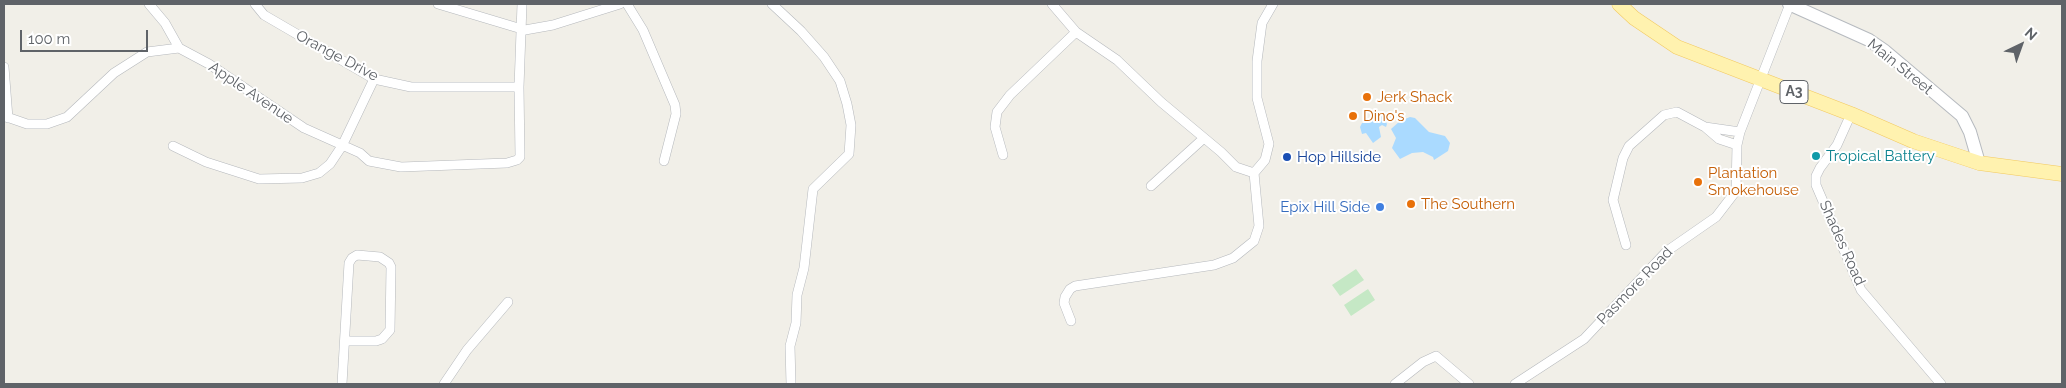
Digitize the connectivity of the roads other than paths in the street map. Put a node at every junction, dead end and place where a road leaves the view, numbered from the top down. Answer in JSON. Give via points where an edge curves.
{"nodes":[{"id":1,"x":149,"y":4,"type":"edge"},
{"id":2,"x":255,"y":4,"type":"edge"},
{"id":3,"x":438,"y":4,"type":"edge"},
{"id":4,"x":522,"y":4,"type":"edge"},
{"id":5,"x":620,"y":4,"type":"edge"},
{"id":6,"x":627,"y":4,"type":"edge"},
{"id":7,"x":772,"y":4,"type":"edge"},
{"id":8,"x":1052,"y":4,"type":"edge"},
{"id":9,"x":1063,"y":4,"type":"edge"},
{"id":10,"x":1273,"y":4,"type":"edge"},
{"id":11,"x":1619,"y":4,"type":"edge"},
{"id":12,"x":1789,"y":4,"type":"edge"},
{"id":13,"x":1062,"y":16,"type":"junction"},
{"id":14,"x":521,"y":28,"type":"junction"},
{"id":15,"x":1076,"y":32,"type":"junction"},
{"id":16,"x":178,"y":48,"type":"junction"},
{"id":17,"x":4,"y":67,"type":"edge"},
{"id":18,"x":374,"y":79,"type":"junction"},
{"id":19,"x":1762,"y":79,"type":"junction"},
{"id":20,"x":519,"y":87,"type":"junction"},
{"id":21,"x":1851,"y":114,"type":"junction"},
{"id":22,"x":6,"y":117,"type":"edge"},
{"id":23,"x":1705,"y":127,"type":"junction"},
{"id":24,"x":1740,"y":132,"type":"junction"},
{"id":25,"x":1204,"y":138,"type":"junction"},
{"id":26,"x":1738,"y":145,"type":"junction"},
{"id":27,"x":173,"y":146,"type":"dead end"},
{"id":28,"x":342,"y":146,"type":"junction"},
{"id":29,"x":1003,"y":155,"type":"dead end"},
{"id":30,"x":664,"y":161,"type":"dead end"},
{"id":31,"x":1979,"y":163,"type":"junction"},
{"id":32,"x":1254,"y":173,"type":"junction"},
{"id":33,"x":2062,"y":174,"type":"edge"},
{"id":34,"x":1151,"y":186,"type":"dead end"},
{"id":35,"x":1626,"y":245,"type":"dead end"},
{"id":36,"x":508,"y":302,"type":"dead end"},
{"id":37,"x":1071,"y":321,"type":"dead end"},
{"id":38,"x":345,"y":341,"type":"junction"},
{"id":39,"x":342,"y":384,"type":"edge"},
{"id":40,"x":444,"y":384,"type":"edge"},
{"id":41,"x":791,"y":384,"type":"edge"},
{"id":42,"x":1395,"y":384,"type":"edge"},
{"id":43,"x":1469,"y":384,"type":"edge"},
{"id":44,"x":1515,"y":384,"type":"edge"},
{"id":45,"x":1941,"y":384,"type":"edge"}],
"edges":[{"from":1,"to":16,"type":"street","via":[[165,23]]},
{"from":2,"to":18,"type":"street","name":"Orange Drive","via":[[264,15]]},
{"from":3,"to":14,"type":"street"},
{"from":4,"to":14,"type":"street"},
{"from":5,"to":14,"type":"street","via":[[553,25]]},
{"from":6,"to":30,"type":"street","via":[[643,30],[675,105],[676,114]]},
{"from":7,"to":41,"type":"street","via":[[824,57],[840,81],[851,125],[849,154],[813,189],[804,268],[797,295],[796,323],[790,346]]},
{"from":8,"to":13,"type":"street"},
{"from":9,"to":13,"type":"street"},
{"from":10,"to":32,"type":"street","via":[[1262,22],[1257,61],[1257,98],[1269,144],[1265,160]]},
{"from":11,"to":19,"type":"main road","number":"A3","via":[[1677,47]]},
{"from":12,"to":19,"type":"street","name":"Pasmore Road"},
{"from":12,"to":31,"type":"street","name":"Main Street","via":[[1869,40],[1885,51],[1962,116]]},
{"from":13,"to":15,"type":"street"},
{"from":14,"to":20,"type":"street"},
{"from":15,"to":25,"type":"street","via":[[1117,60]]},
{"from":15,"to":29,"type":"street","via":[[1010,95],[997,112],[995,127]]},
{"from":16,"to":22,"type":"street","via":[[147,52],[114,73],[67,117],[47,124],[27,124]]},
{"from":16,"to":28,"type":"street","name":"Apple Avenue","via":[[209,64],[304,128]]},
{"from":17,"to":22,"type":"street"},
{"from":18,"to":20,"type":"street","name":"Orange Drive","via":[[411,87]]},
{"from":18,"to":28,"type":"street"},
{"from":19,"to":21,"type":"main road","number":"A3"},
{"from":19,"to":24,"type":"street","name":"Pasmore Road"},
{"from":20,"to":28,"type":"street","name":"Apple Avenue","via":[[520,157],[517,160],[401,168],[369,161],[360,153]]},
{"from":21,"to":31,"type":"main road","number":"A3","via":[[1913,141]]},
{"from":21,"to":45,"type":"street","name":"Shades Road","via":[[1838,145],[1816,176],[1816,185],[1861,290]]},
{"from":23,"to":24,"type":"street"},
{"from":23,"to":26,"type":"street","via":[[1719,139]]},
{"from":23,"to":35,"type":"street","via":[[1677,112],[1664,115],[1629,146],[1613,200]]},
{"from":24,"to":26,"type":"street","name":"Pasmore Road"},
{"from":25,"to":32,"type":"street","via":[[1236,166]]},
{"from":25,"to":34,"type":"street"},
{"from":26,"to":44,"type":"street","name":"Pasmore Road","via":[[1736,191],[1716,217],[1667,251],[1584,340]]},
{"from":27,"to":28,"type":"street","via":[[206,162],[266,179],[302,178],[320,173]]},
{"from":31,"to":33,"type":"main road","number":"A3"},
{"from":32,"to":37,"type":"street","via":[[1259,226],[1254,241],[1233,258],[1214,265],[1075,286],[1064,298]]},
{"from":36,"to":40,"type":"street","via":[[467,350]]},
{"from":38,"to":38,"type":"street","via":[[349,263],[357,255],[380,257],[392,268],[390,330],[376,342]]},
{"from":38,"to":39,"type":"street"},
{"from":42,"to":43,"type":"street","via":[[1436,356]]}]}
